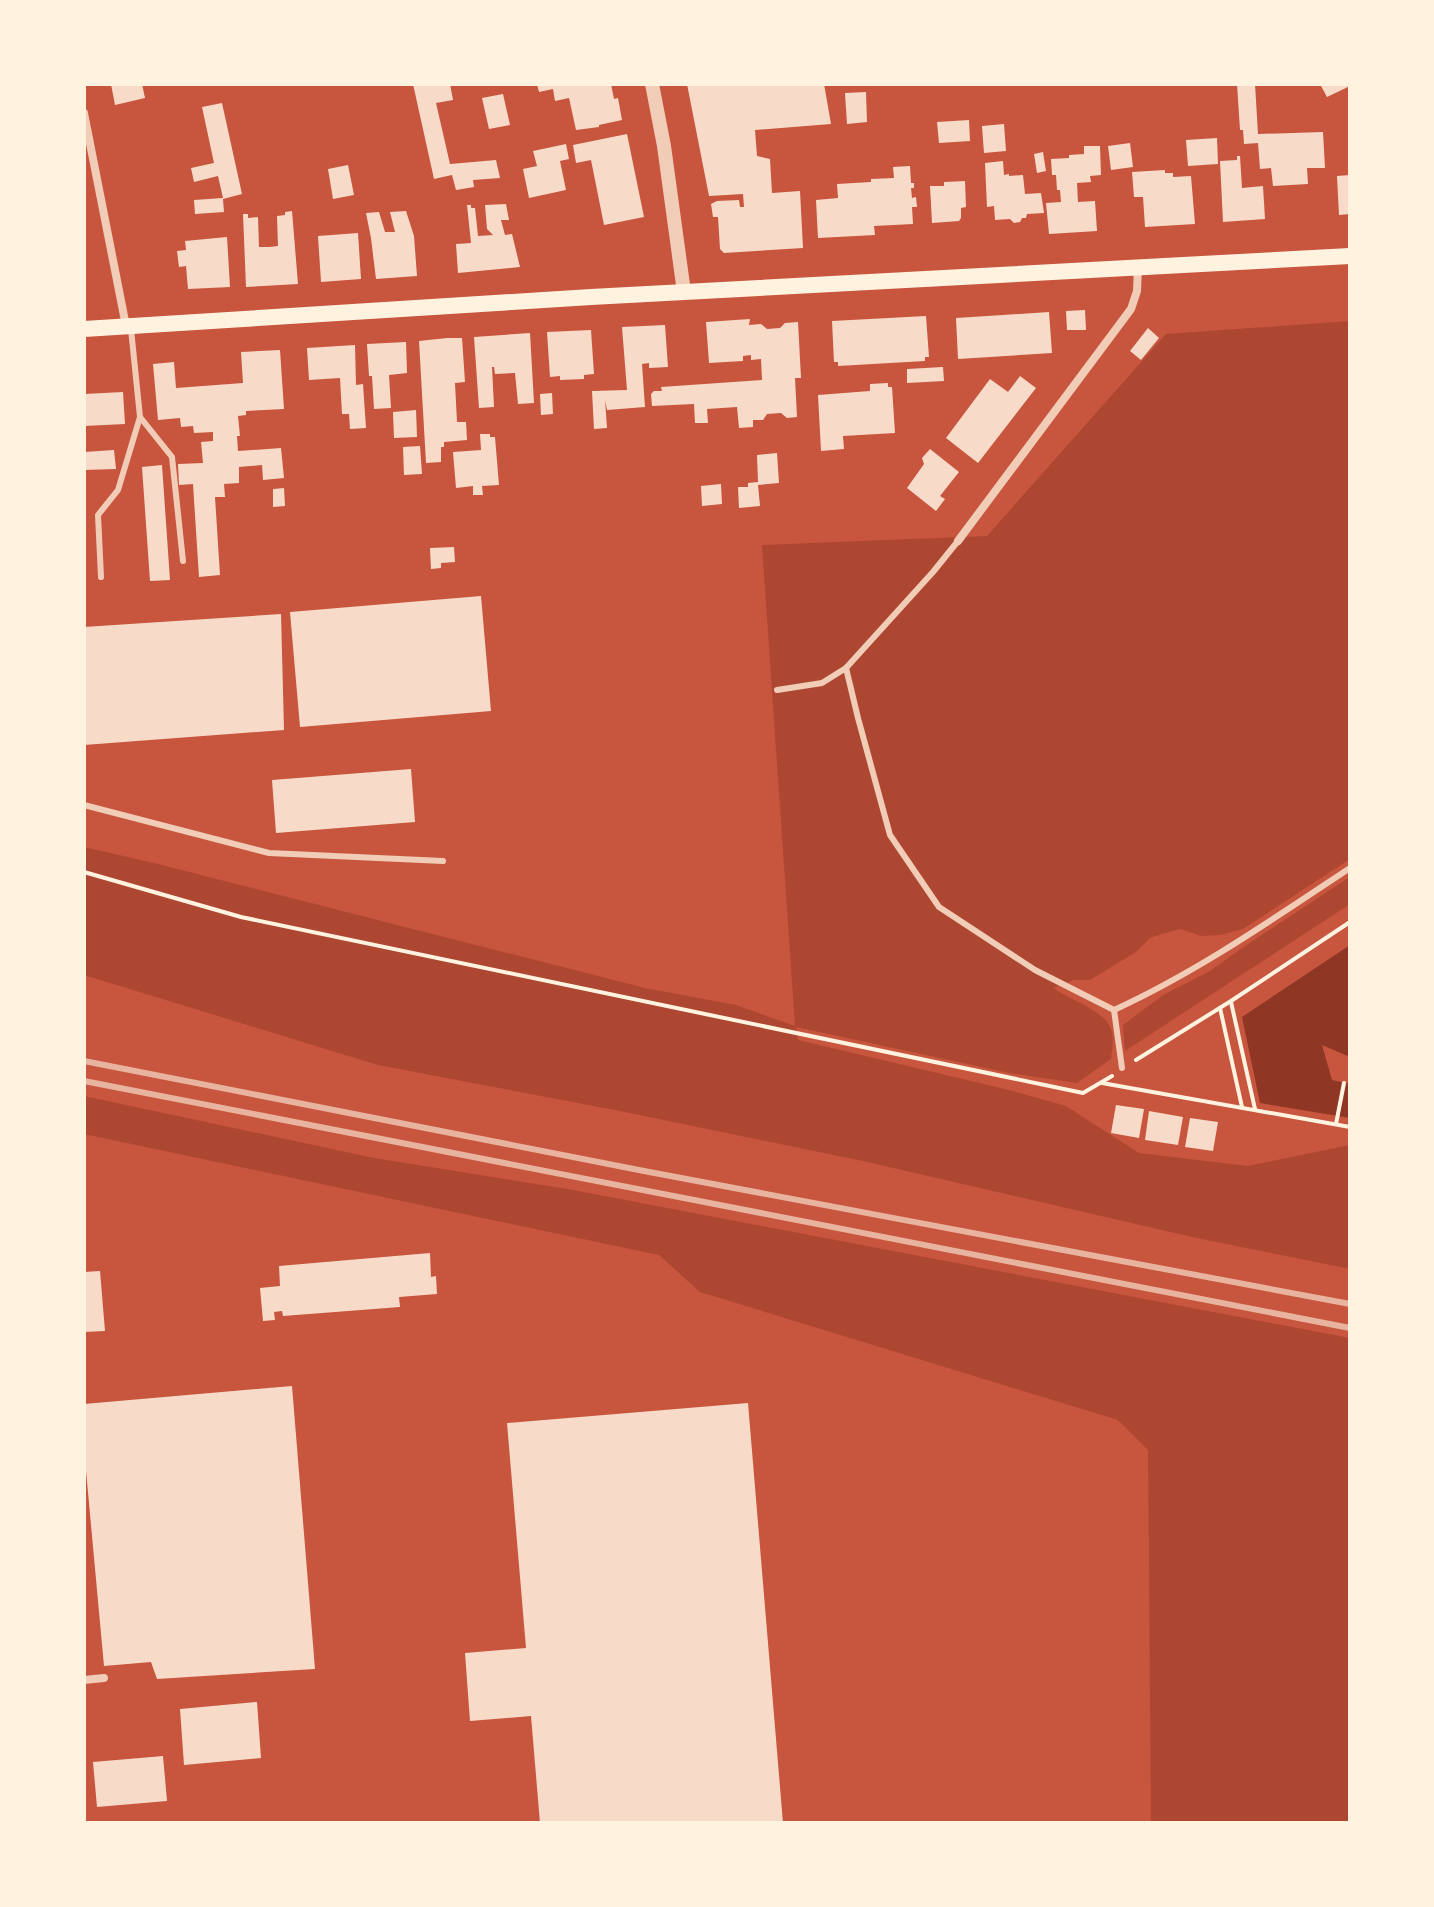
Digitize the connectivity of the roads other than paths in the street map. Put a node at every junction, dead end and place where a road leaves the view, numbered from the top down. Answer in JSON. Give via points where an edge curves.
{"nodes":[{"id":1,"x":652,"y":84,"type":"edge"},
{"id":2,"x":84,"y":113,"type":"edge"},
{"id":3,"x":1350,"y":256,"type":"edge"},
{"id":4,"x":1138,"y":266,"type":"junction"},
{"id":5,"x":684,"y":292,"type":"junction"},
{"id":6,"x":128,"y":327,"type":"junction"},
{"id":7,"x":84,"y":329,"type":"edge"},
{"id":8,"x":140,"y":417,"type":"junction"},
{"id":9,"x":958,"y":541,"type":"joint"},
{"id":10,"x":183,"y":561,"type":"dead end"},
{"id":11,"x":101,"y":577,"type":"dead end"},
{"id":12,"x":846,"y":668,"type":"junction"},
{"id":13,"x":777,"y":690,"type":"dead end"},
{"id":14,"x":84,"y":805,"type":"edge"},
{"id":15,"x":443,"y":861,"type":"dead end"},
{"id":16,"x":1350,"y":868,"type":"edge"},
{"id":17,"x":1114,"y":1010,"type":"junction"},
{"id":18,"x":1122,"y":1068,"type":"road end"},
{"id":19,"x":104,"y":1678,"type":"dead end"},
{"id":20,"x":84,"y":1680,"type":"edge"}],
"edges":[{"from":1,"to":5,"type":"street"},
{"from":2,"to":6,"type":"street"},
{"from":3,"to":4,"type":"main road"},
{"from":4,"to":5,"type":"main road"},
{"from":4,"to":9,"type":"street","via":[[1131,309]]},
{"from":5,"to":6,"type":"main road"},
{"from":6,"to":7,"type":"main road"},
{"from":6,"to":8,"type":"lane"},
{"from":8,"to":10,"type":"lane","via":[[172,457]]},
{"from":8,"to":11,"type":"lane","via":[[118,490],[98,515]]},
{"from":9,"to":12,"type":"lane"},
{"from":12,"to":13,"type":"lane","via":[[822,683]]},
{"from":12,"to":17,"type":"lane","via":[[890,835],[939,907],[1035,970]]},
{"from":14,"to":15,"type":"lane","via":[[269,853]]},
{"from":16,"to":17,"type":"lane","via":[[1156,991]]},
{"from":17,"to":18,"type":"lane"},
{"from":19,"to":20,"type":"street"}]}
